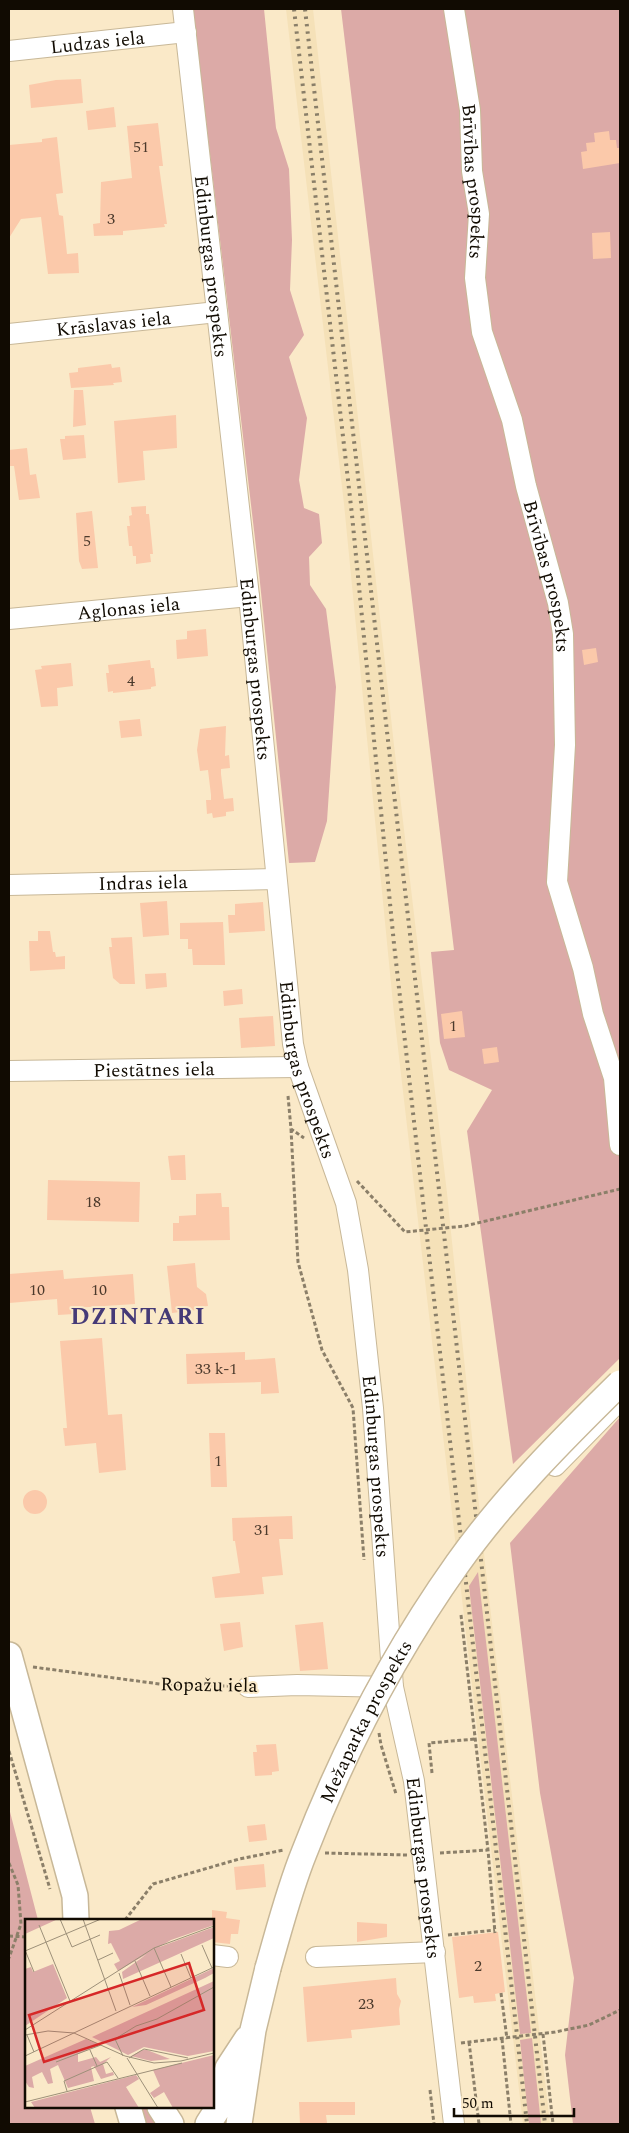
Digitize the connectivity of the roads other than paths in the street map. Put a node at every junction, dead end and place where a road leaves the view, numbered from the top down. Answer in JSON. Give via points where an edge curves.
{"nodes":[{"id":1,"x":183,"y":9,"type":"edge"},
{"id":2,"x":454,"y":9,"type":"edge"},
{"id":3,"x":186,"y":32,"type":"junction"},
{"id":4,"x":9,"y":51,"type":"edge"},
{"id":5,"x":217,"y":312,"type":"junction"},
{"id":6,"x":9,"y":334,"type":"edge"},
{"id":7,"x":249,"y":596,"type":"junction"},
{"id":8,"x":9,"y":619,"type":"edge"},
{"id":9,"x":276,"y":879,"type":"junction"},
{"id":10,"x":9,"y":885,"type":"edge"},
{"id":11,"x":298,"y":1066,"type":"junction"},
{"id":12,"x":9,"y":1071,"type":"edge"},
{"id":13,"x":620,"y":1145,"type":"edge"},
{"id":14,"x":620,"y":1370,"type":"edge"},
{"id":15,"x":620,"y":1382,"type":"edge"},
{"id":16,"x":620,"y":1400,"type":"edge"},
{"id":17,"x":509,"y":1482,"type":"dead end"},
{"id":18,"x":525,"y":1498,"type":"dead end"},
{"id":19,"x":17,"y":1660,"type":"edge"},
{"id":20,"x":248,"y":1687,"type":"road end"},
{"id":21,"x":393,"y":1687,"type":"junction"},
{"id":22,"x":366,"y":1688,"type":"junction"},
{"id":23,"x":315,"y":1852,"type":"road end"},
{"id":24,"x":63,"y":1894,"type":"junction"},
{"id":25,"x":76,"y":1919,"type":"edge"},
{"id":26,"x":91,"y":1919,"type":"edge"},
{"id":27,"x":435,"y":1952,"type":"junction"},
{"id":28,"x":316,"y":1957,"type":"dead end"},
{"id":29,"x":253,"y":2030,"type":"junction"},
{"id":30,"x":128,"y":2108,"type":"edge"},
{"id":31,"x":161,"y":2108,"type":"edge"},
{"id":32,"x":133,"y":2124,"type":"edge"},
{"id":33,"x":172,"y":2124,"type":"edge"},
{"id":34,"x":208,"y":2124,"type":"edge"},
{"id":35,"x":239,"y":2124,"type":"edge"},
{"id":36,"x":454,"y":2124,"type":"edge"}],
"edges":[{"from":1,"to":3,"type":"street","name":"Edinburgas prospekts"},
{"from":2,"to":13,"type":"street","name":"Brīvības prospekts","via":[[470,110],[472,171],[479,214],[475,278],[482,332],[512,420],[563,634],[565,744],[557,882],[614,1078]]},
{"from":3,"to":4,"type":"street","name":"Ludzas iela"},
{"from":3,"to":5,"type":"street","name":"Edinburgas prospekts"},
{"from":5,"to":6,"type":"street","name":"Krāslavas iela"},
{"from":5,"to":7,"type":"street","name":"Edinburgas prospekts"},
{"from":7,"to":8,"type":"street","name":"Aglonas iela"},
{"from":7,"to":9,"type":"street","name":"Edinburgas prospekts"},
{"from":9,"to":10,"type":"street","name":"Indras iela"},
{"from":9,"to":11,"type":"street","name":"Edinburgas prospekts"},
{"from":11,"to":12,"type":"street","name":"Piestātnes iela"},
{"from":11,"to":21,"type":"street","name":"Edinburgas prospekts","via":[[346,1203],[366,1331]]},
{"from":14,"to":17,"type":"street"},
{"from":15,"to":29,"type":"main road","name":"Mežaparka prospekts","bridge":true,"via":[[509,1499],[459,1562],[369,1705],[329,1791],[298,1869]]},
{"from":16,"to":18,"type":"street"},
{"from":19,"to":24,"type":"main road"},
{"from":20,"to":22,"type":"street","name":"Ropažu iela"},
{"from":21,"to":22,"type":"street","name":"Ropažu iela"},
{"from":21,"to":27,"type":"street","name":"Edinburgas prospekts","via":[[414,1781],[416,1850]]},
{"from":22,"to":23,"type":"street","via":[[366,1726]]},
{"from":24,"to":25,"type":"main road"},
{"from":24,"to":26,"type":"main road","via":[[89,1913]]},
{"from":27,"to":28,"type":"street"},
{"from":27,"to":36,"type":"street","name":"Edinburgas prospekts"},
{"from":29,"to":34,"type":"main road","via":[[228,2068],[217,2110]]},
{"from":29,"to":35,"type":"main road","name":"Mežaparka prospekts"},
{"from":30,"to":32,"type":"main road"},
{"from":31,"to":33,"type":"main road"}]}
